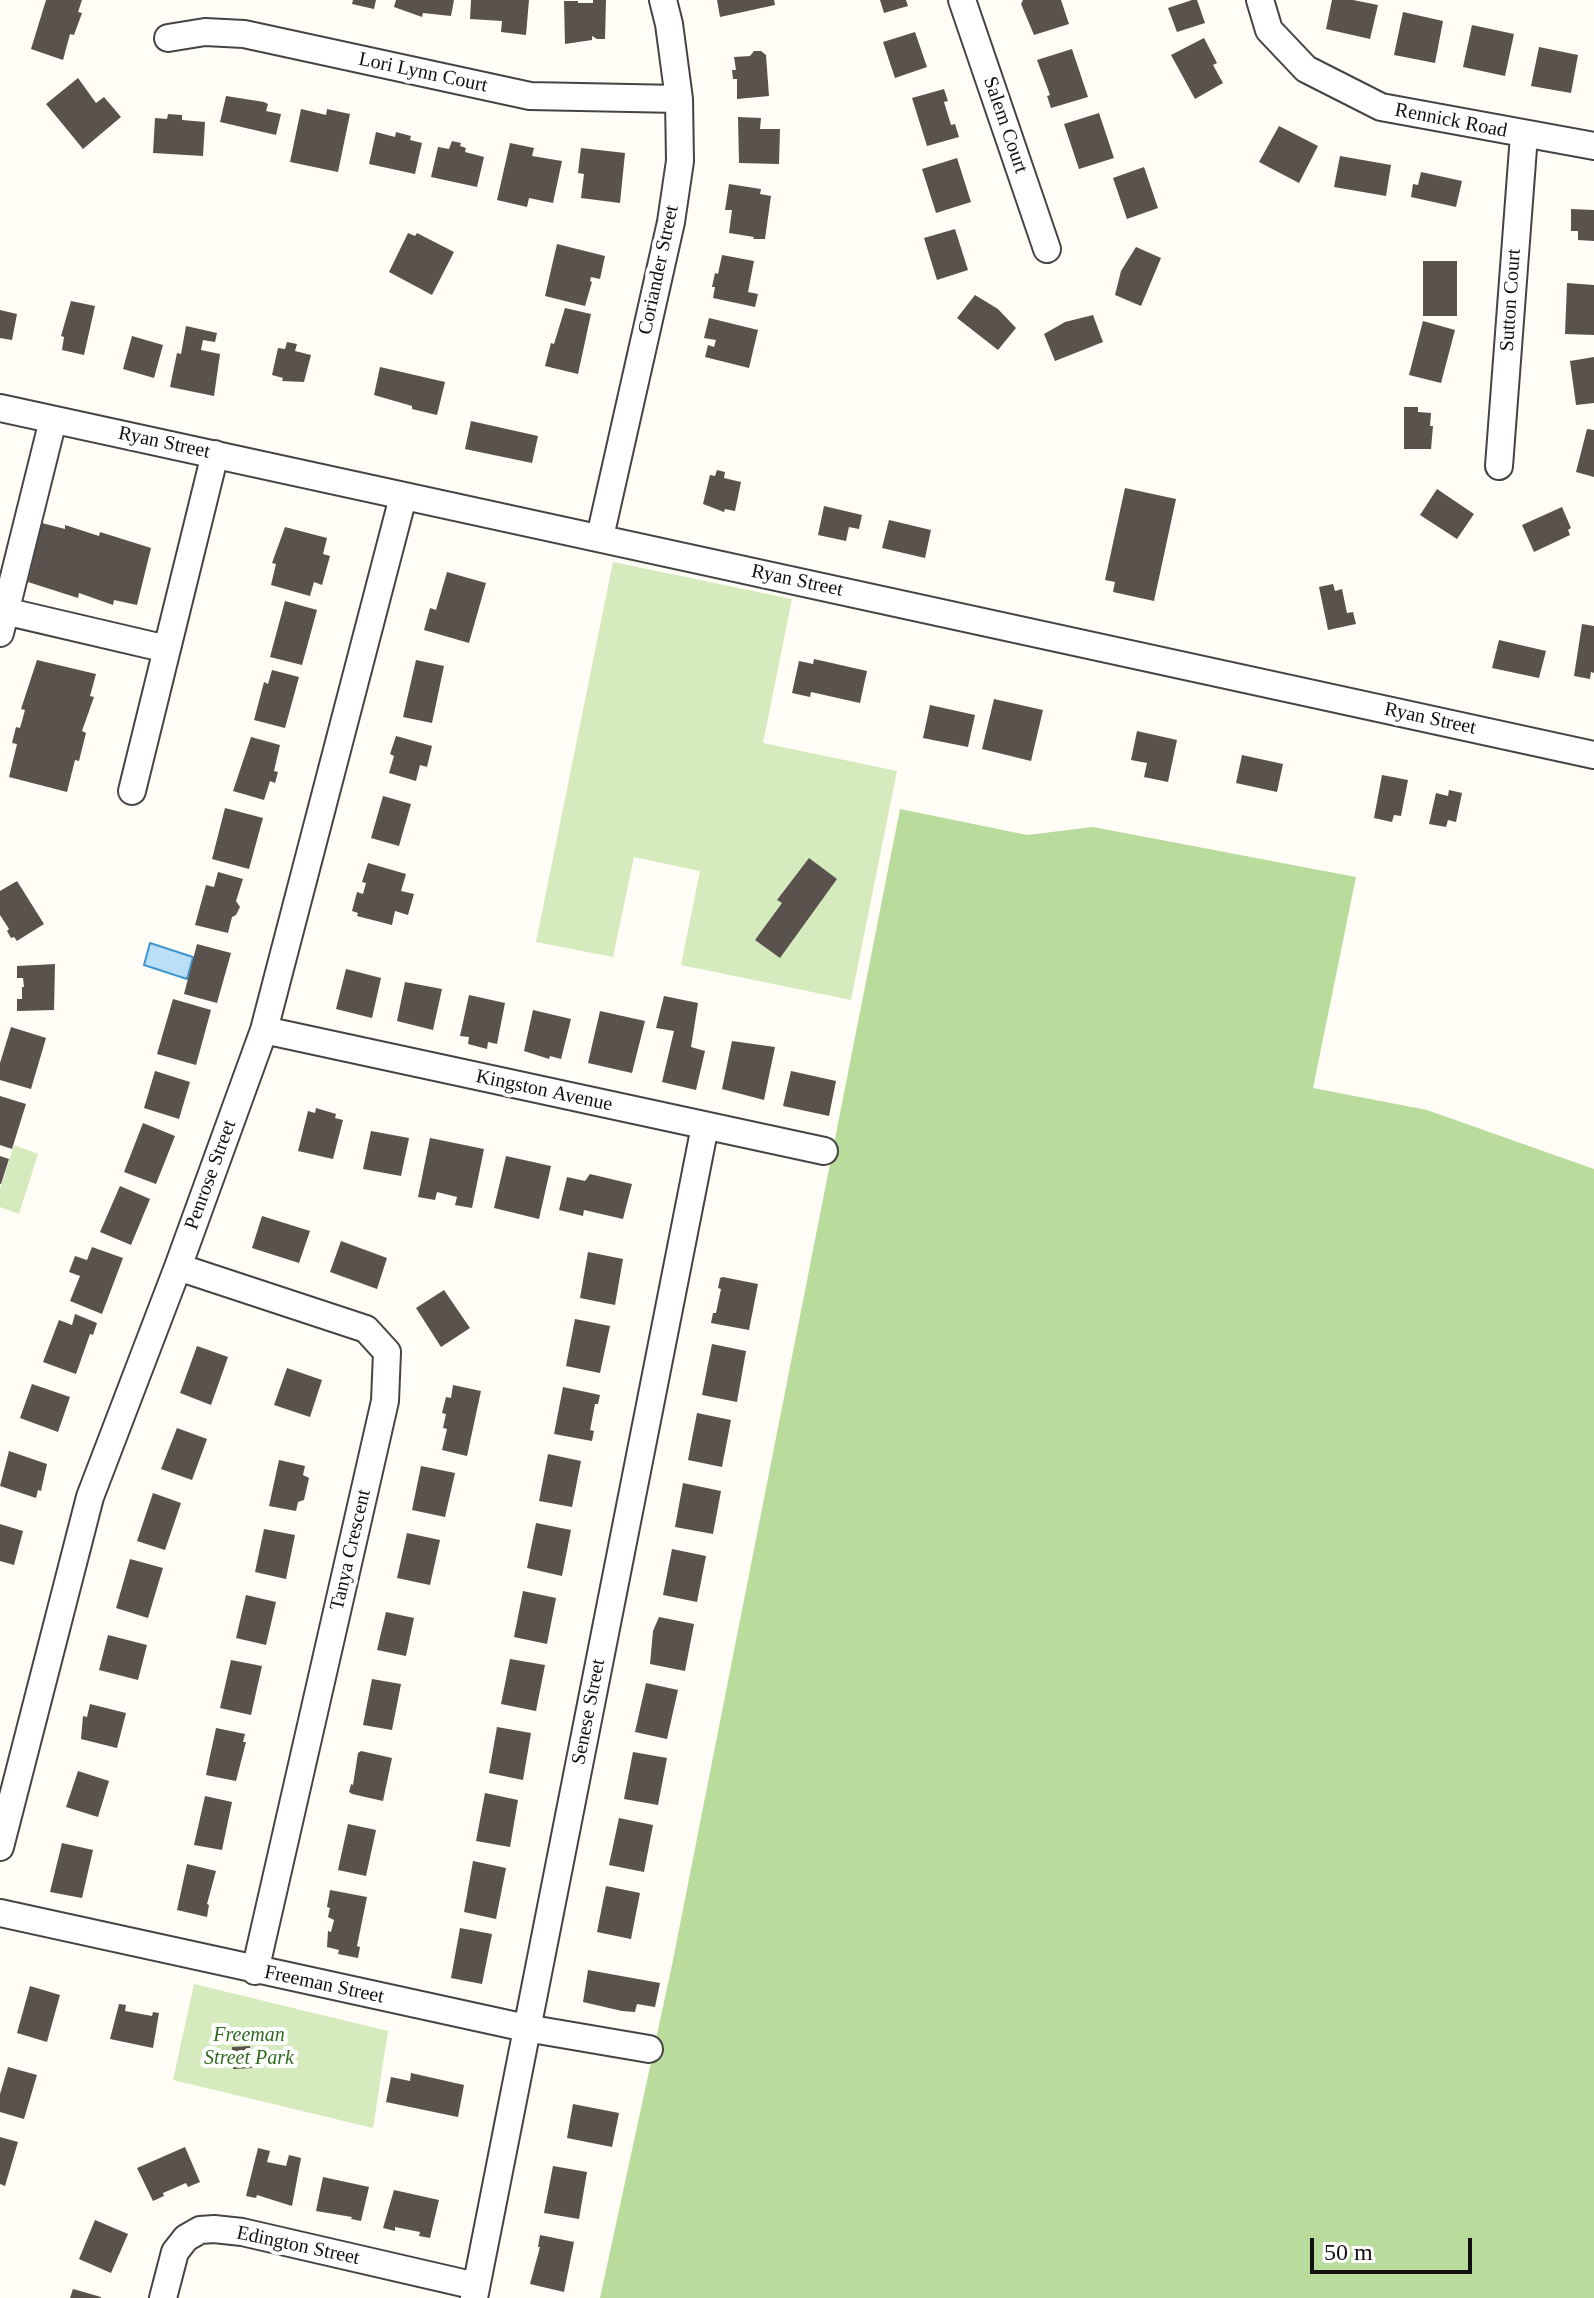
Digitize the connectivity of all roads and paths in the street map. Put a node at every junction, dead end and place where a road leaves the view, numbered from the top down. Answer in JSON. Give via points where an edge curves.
{"nodes":[{"id":1,"x":663,"y":0,"type":"edge"},
{"id":2,"x":962,"y":0,"type":"edge"},
{"id":3,"x":1260,"y":0,"type":"edge"},
{"id":4,"x":168,"y":38,"type":"dead end"},
{"id":5,"x":679,"y":99,"type":"junction"},
{"id":6,"x":1524,"y":135,"type":"junction"},
{"id":7,"x":1594,"y":146,"type":"edge"},
{"id":8,"x":1047,"y":249,"type":"dead end"},
{"id":9,"x":0,"y":408,"type":"edge"},
{"id":10,"x":53,"y":420,"type":"junction"},
{"id":11,"x":215,"y":454,"type":"junction"},
{"id":12,"x":1499,"y":466,"type":"dead end"},
{"id":13,"x":403,"y":497,"type":"junction"},
{"id":14,"x":600,"y":537,"type":"junction"},
{"id":15,"x":2,"y":618,"type":"edge"},
{"id":16,"x":167,"y":649,"type":"junction"},
{"id":17,"x":1594,"y":755,"type":"edge"},
{"id":18,"x":132,"y":791,"type":"dead end"},
{"id":19,"x":264,"y":1030,"type":"junction"},
{"id":20,"x":705,"y":1126,"type":"junction"},
{"id":21,"x":824,"y":1151,"type":"dead end"},
{"id":22,"x":178,"y":1267,"type":"junction"},
{"id":23,"x":0,"y":1847,"type":"edge"},
{"id":24,"x":0,"y":1913,"type":"edge"},
{"id":25,"x":255,"y":1971,"type":"junction"},
{"id":26,"x":526,"y":2028,"type":"junction"},
{"id":27,"x":649,"y":2049,"type":"dead end"},
{"id":28,"x":475,"y":2292,"type":"edge"},
{"id":29,"x":163,"y":2298,"type":"edge"}],
"edges":[{"from":1,"to":5,"type":"street","name":"Coriander Street"},
{"from":2,"to":8,"type":"street","name":"Salem Court"},
{"from":3,"to":6,"type":"street","name":"Rennick Road","via":[[1269,30],[1306,69],[1356,95],[1381,107]]},
{"from":4,"to":5,"type":"street","name":"Lori Lynn Court","via":[[205,32],[244,34],[530,96]]},
{"from":5,"to":14,"type":"street","name":"Coriander Street","via":[[680,161],[671,222]]},
{"from":6,"to":7,"type":"street","name":"Rennick Road"},
{"from":6,"to":12,"type":"street","name":"Sutton Court"},
{"from":9,"to":10,"type":"street","name":"Ryan Street"},
{"from":10,"to":11,"type":"street","name":"Ryan Street"},
{"from":10,"to":15,"type":"street"},
{"from":11,"to":13,"type":"street","name":"Ryan Street"},
{"from":11,"to":16,"type":"street"},
{"from":13,"to":14,"type":"street","name":"Ryan Street"},
{"from":13,"to":19,"type":"street","name":"Penrose Street"},
{"from":14,"to":17,"type":"street","name":"Ryan Street"},
{"from":15,"to":16,"type":"street"},
{"from":16,"to":18,"type":"street"},
{"from":19,"to":20,"type":"street","name":"Kingston Avenue"},
{"from":19,"to":22,"type":"street","name":"Penrose Street"},
{"from":20,"to":21,"type":"street","name":"Kingston Avenue"},
{"from":20,"to":26,"type":"street","name":"Senese Street"},
{"from":22,"to":23,"type":"street","name":"Penrose Street","via":[[90,1497]]},
{"from":22,"to":25,"type":"street","name":"Tanya Crescent","via":[[366,1329],[387,1352],[385,1401]]},
{"from":24,"to":25,"type":"street","name":"Freeman Street"},
{"from":25,"to":26,"type":"street","name":"Freeman Street"},
{"from":26,"to":27,"type":"street","name":"Freeman Street"},
{"from":26,"to":28,"type":"street","name":"Senese Street"},
{"from":28,"to":29,"type":"street","name":"Edington Street","via":[[214,2229],[186,2238],[175,2252]]}]}
